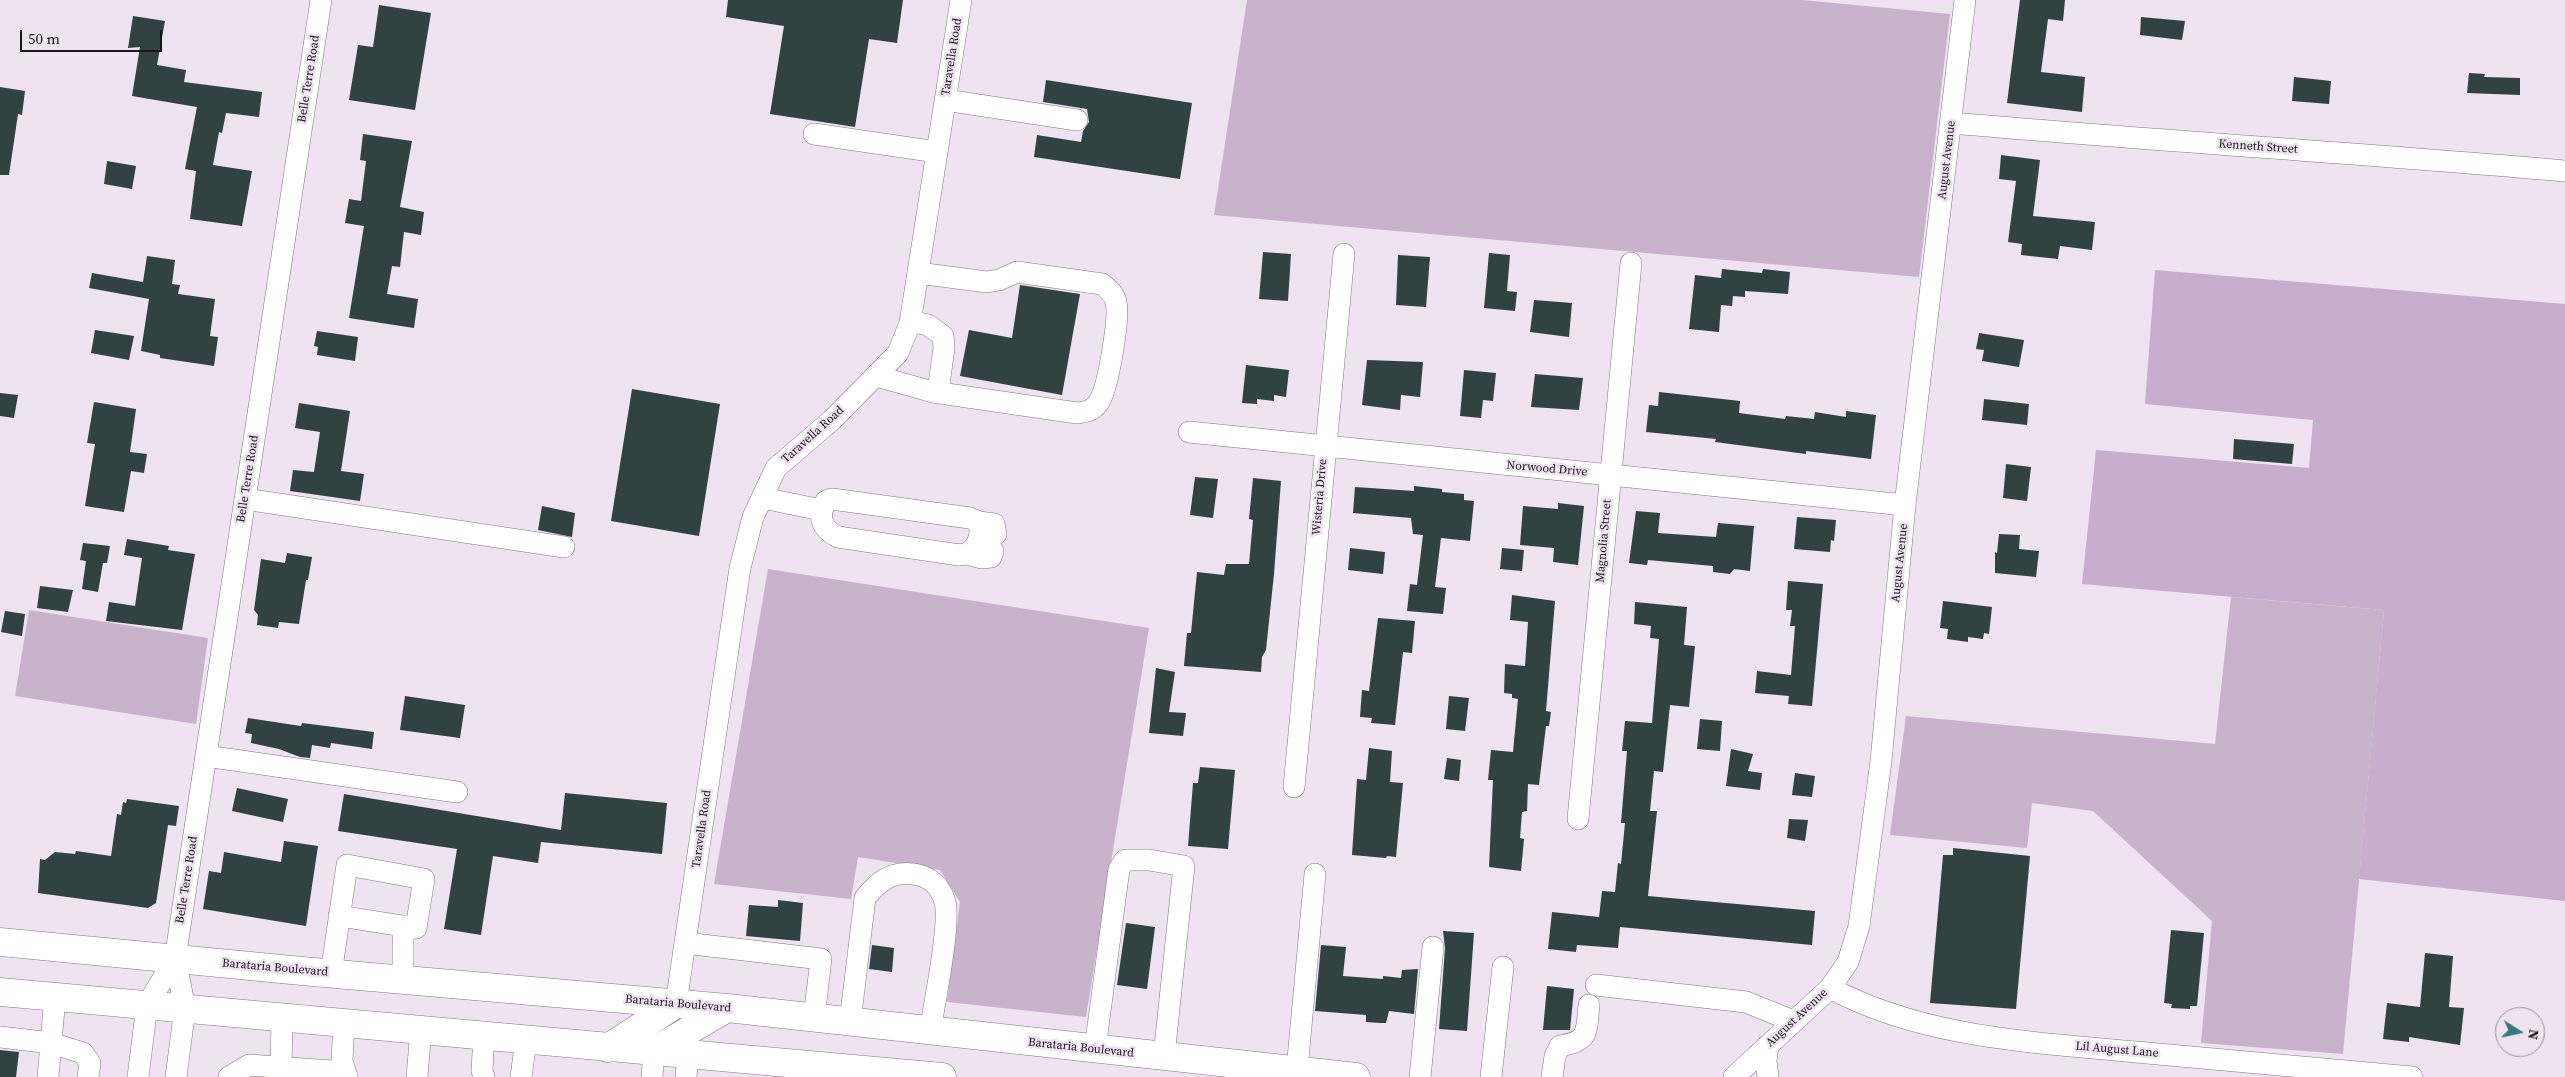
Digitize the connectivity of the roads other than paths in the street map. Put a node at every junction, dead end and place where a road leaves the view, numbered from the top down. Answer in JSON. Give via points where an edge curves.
{"nodes":[{"id":1,"x":321,"y":0,"type":"edge"},
{"id":2,"x":961,"y":0,"type":"edge"},
{"id":3,"x":1965,"y":0,"type":"edge"},
{"id":4,"x":945,"y":100,"type":"junction"},
{"id":5,"x":1077,"y":120,"type":"dead end"},
{"id":6,"x":1952,"y":123,"type":"junction"},
{"id":7,"x":814,"y":134,"type":"dead end"},
{"id":8,"x":937,"y":152,"type":"junction"},
{"id":9,"x":2565,"y":172,"type":"edge"},
{"id":10,"x":1344,"y":254,"type":"dead end"},
{"id":11,"x":1631,"y":264,"type":"dead end"},
{"id":12,"x":918,"y":273,"type":"junction"},
{"id":13,"x":910,"y":321,"type":"junction"},
{"id":14,"x":876,"y":376,"type":"junction"},
{"id":15,"x":938,"y":392,"type":"junction"},
{"id":16,"x":1189,"y":432,"type":"dead end"},
{"id":17,"x":1325,"y":448,"type":"junction"},
{"id":18,"x":1611,"y":475,"type":"junction"},
{"id":19,"x":763,"y":498,"type":"junction"},
{"id":20,"x":245,"y":499,"type":"junction"},
{"id":21,"x":1905,"y":505,"type":"junction"},
{"id":22,"x":821,"y":510,"type":"junction"},
{"id":23,"x":978,"y":522,"type":"junction"},
{"id":24,"x":564,"y":546,"type":"dead end"},
{"id":25,"x":967,"y":554,"type":"junction"},
{"id":26,"x":206,"y":756,"type":"junction"},
{"id":27,"x":1294,"y":787,"type":"dead end"},
{"id":28,"x":457,"y":792,"type":"dead end"},
{"id":29,"x":1578,"y":819,"type":"dead end"},
{"id":30,"x":1315,"y":874,"type":"dead end"},
{"id":31,"x":339,"y":916,"type":"junction"},
{"id":32,"x":404,"y":926,"type":"junction"},
{"id":33,"x":0,"y":942,"type":"edge"},
{"id":34,"x":685,"y":943,"type":"junction"},
{"id":35,"x":1433,"y":947,"type":"dead end"},
{"id":36,"x":175,"y":959,"type":"junction"},
{"id":37,"x":1502,"y":966,"type":"dead end"},
{"id":38,"x":332,"y":974,"type":"junction"},
{"id":39,"x":403,"y":980,"type":"junction"},
{"id":40,"x":1596,"y":985,"type":"dead end"},
{"id":41,"x":1830,"y":988,"type":"junction"},
{"id":42,"x":0,"y":992,"type":"edge"},
{"id":43,"x":55,"y":997,"type":"junction"},
{"id":44,"x":676,"y":1004,"type":"junction"},
{"id":45,"x":147,"y":1005,"type":"junction"},
{"id":46,"x":1589,"y":1005,"type":"dead end"},
{"id":47,"x":185,"y":1008,"type":"junction"},
{"id":48,"x":727,"y":1008,"type":"junction"},
{"id":49,"x":282,"y":1017,"type":"junction"},
{"id":50,"x":814,"y":1018,"type":"junction"},
{"id":51,"x":1793,"y":1021,"type":"junction"},
{"id":52,"x":344,"y":1022,"type":"junction"},
{"id":53,"x":850,"y":1022,"type":"junction"},
{"id":54,"x":421,"y":1030,"type":"junction"},
{"id":55,"x":930,"y":1031,"type":"junction"},
{"id":56,"x":484,"y":1035,"type":"junction"},
{"id":57,"x":0,"y":1037,"type":"edge"},
{"id":58,"x":526,"y":1040,"type":"junction"},
{"id":59,"x":51,"y":1043,"type":"junction"},
{"id":60,"x":1768,"y":1044,"type":"junction"},
{"id":61,"x":608,"y":1048,"type":"junction"},
{"id":62,"x":1095,"y":1049,"type":"junction"},
{"id":63,"x":1164,"y":1056,"type":"junction"},
{"id":64,"x":653,"y":1064,"type":"edge"},
{"id":65,"x":687,"y":1065,"type":"edge"},
{"id":66,"x":765,"y":1069,"type":"edge"},
{"id":67,"x":1297,"y":1070,"type":"junction"},
{"id":68,"x":279,"y":1072,"type":"edge"},
{"id":69,"x":346,"y":1074,"type":"edge"},
{"id":70,"x":887,"y":1074,"type":"edge"},
{"id":71,"x":48,"y":1077,"type":"edge"},
{"id":72,"x":88,"y":1077,"type":"edge"},
{"id":73,"x":138,"y":1077,"type":"edge"},
{"id":74,"x":176,"y":1077,"type":"edge"},
{"id":75,"x":229,"y":1077,"type":"edge"},
{"id":76,"x":418,"y":1077,"type":"edge"},
{"id":77,"x":484,"y":1077,"type":"edge"},
{"id":78,"x":521,"y":1077,"type":"edge"},
{"id":79,"x":942,"y":1077,"type":"edge"},
{"id":80,"x":1356,"y":1077,"type":"edge"},
{"id":81,"x":1420,"y":1077,"type":"edge"},
{"id":82,"x":1491,"y":1077,"type":"edge"},
{"id":83,"x":1552,"y":1077,"type":"edge"},
{"id":84,"x":1734,"y":1077,"type":"edge"},
{"id":85,"x":1768,"y":1077,"type":"edge"},
{"id":86,"x":2412,"y":1077,"type":"edge"}],
"edges":[{"from":1,"to":20,"type":"street","name":"Belle Terre Road"},
{"from":2,"to":4,"type":"street","name":"Taravella Road"},
{"from":3,"to":6,"type":"street","name":"August Avenue"},
{"from":4,"to":5,"type":"street"},
{"from":4,"to":8,"type":"street","name":"Taravella Road"},
{"from":6,"to":9,"type":"street","name":"Kenneth Street","via":[[2159,141],[2386,155]]},
{"from":6,"to":21,"type":"street","name":"August Avenue"},
{"from":7,"to":8,"type":"street"},
{"from":8,"to":12,"type":"street","name":"Taravella Road"},
{"from":10,"to":17,"type":"street","name":"Wisteria Drive"},
{"from":11,"to":18,"type":"street","name":"Magnolia Street"},
{"from":12,"to":13,"type":"street","name":"Taravella Road"},
{"from":12,"to":15,"type":"street","via":[[987,282],[1017,272],[1038,273],[1102,284],[1111,290],[1116,302],[1111,361],[1100,400],[1088,412]]},
{"from":13,"to":14,"type":"street","name":"Taravella Road","via":[[898,353]]},
{"from":13,"to":15,"type":"street","via":[[928,326],[943,336]]},
{"from":14,"to":15,"type":"street"},
{"from":14,"to":19,"type":"street","name":"Taravella Road","via":[[832,420],[776,468]]},
{"from":16,"to":17,"type":"street","name":"Norwood Drive"},
{"from":17,"to":18,"type":"street","name":"Norwood Drive"},
{"from":17,"to":27,"type":"street","name":"Wisteria Drive"},
{"from":18,"to":21,"type":"street","name":"Norwood Drive"},
{"from":18,"to":29,"type":"street","name":"Magnolia Street"},
{"from":19,"to":22,"type":"street"},
{"from":19,"to":34,"type":"street","name":"Taravella Road","via":[[753,517],[740,568]]},
{"from":20,"to":24,"type":"street"},
{"from":20,"to":26,"type":"street","name":"Belle Terre Road"},
{"from":21,"to":41,"type":"street","name":"August Avenue","via":[[1881,761],[1859,926],[1848,962]]},
{"from":22,"to":23,"type":"street","via":[[826,501],[832,499],[970,518]]},
{"from":22,"to":25,"type":"street","via":[[822,524],[838,537]]},
{"from":23,"to":25,"type":"street","via":[[981,531],[978,542]]},
{"from":23,"to":25,"type":"street","via":[[994,524],[991,557]]},
{"from":26,"to":28,"type":"street"},
{"from":26,"to":36,"type":"street","name":"Belle Terre Road"},
{"from":30,"to":67,"type":"street"},
{"from":31,"to":32,"type":"street"},
{"from":31,"to":32,"type":"street","via":[[346,865],[424,879],[416,928]]},
{"from":31,"to":38,"type":"street"},
{"from":32,"to":39,"type":"street"},
{"from":33,"to":36,"type":"main road","name":"Barataria Boulevard"},
{"from":34,"to":44,"type":"street","name":"Taravella Road"},
{"from":34,"to":50,"type":"street","via":[[821,959]]},
{"from":35,"to":81,"type":"street"},
{"from":36,"to":38,"type":"main road","name":"Barataria Boulevard"},
{"from":36,"to":45,"type":"street"},
{"from":36,"to":47,"type":"street"},
{"from":37,"to":82,"type":"street"},
{"from":38,"to":39,"type":"main road","name":"Barataria Boulevard"},
{"from":39,"to":44,"type":"main road","name":"Barataria Boulevard"},
{"from":40,"to":51,"type":"street","via":[[1746,1002]]},
{"from":41,"to":51,"type":"street","name":"August Avenue"},
{"from":41,"to":86,"type":"street","name":"Lil August Lane","via":[[1854,1001],[1911,1022],[2004,1040]]},
{"from":42,"to":43,"type":"main road"},
{"from":43,"to":45,"type":"main road"},
{"from":43,"to":59,"type":"street"},
{"from":44,"to":48,"type":"main road","name":"Barataria Boulevard"},
{"from":44,"to":61,"type":"main road"},
{"from":45,"to":47,"type":"main road"},
{"from":45,"to":73,"type":"street"},
{"from":46,"to":83,"type":"street","via":[[1586,1034],[1576,1043],[1560,1046],[1554,1056]]},
{"from":47,"to":49,"type":"main road"},
{"from":47,"to":74,"type":"street"},
{"from":48,"to":50,"type":"main road","name":"Barataria Boulevard"},
{"from":48,"to":64,"type":"main road"},
{"from":49,"to":52,"type":"main road"},
{"from":49,"to":68,"type":"street"},
{"from":50,"to":53,"type":"main road","name":"Barataria Boulevard"},
{"from":51,"to":60,"type":"street","name":"August Avenue"},
{"from":52,"to":54,"type":"main road"},
{"from":52,"to":69,"type":"street","via":[[342,1062]]},
{"from":53,"to":55,"type":"main road","name":"Barataria Boulevard"},
{"from":53,"to":55,"type":"street","via":[[865,898],[878,882],[904,872],[932,880],[946,904]]},
{"from":54,"to":56,"type":"main road"},
{"from":54,"to":76,"type":"street"},
{"from":55,"to":62,"type":"main road","name":"Barataria Boulevard"},
{"from":56,"to":58,"type":"main road"},
{"from":56,"to":77,"type":"street"},
{"from":57,"to":59,"type":"street"},
{"from":58,"to":61,"type":"main road"},
{"from":58,"to":78,"type":"street"},
{"from":59,"to":71,"type":"street"},
{"from":59,"to":72,"type":"street","via":[[83,1053],[90,1064]]},
{"from":60,"to":84,"type":"street","name":"August Avenue"},
{"from":60,"to":85,"type":"street"},
{"from":61,"to":64,"type":"main road"},
{"from":62,"to":63,"type":"main road","name":"Barataria Boulevard"},
{"from":62,"to":63,"type":"street","via":[[1119,869],[1125,860],[1149,860],[1184,866]]},
{"from":63,"to":67,"type":"main road","name":"Barataria Boulevard"},
{"from":64,"to":65,"type":"main road"},
{"from":65,"to":66,"type":"main road"},
{"from":66,"to":70,"type":"main road"},
{"from":67,"to":80,"type":"main road","name":"Barataria Boulevard"},
{"from":68,"to":69,"type":"street"},
{"from":68,"to":75,"type":"street","via":[[248,1065]]},
{"from":70,"to":79,"type":"main road"}]}
